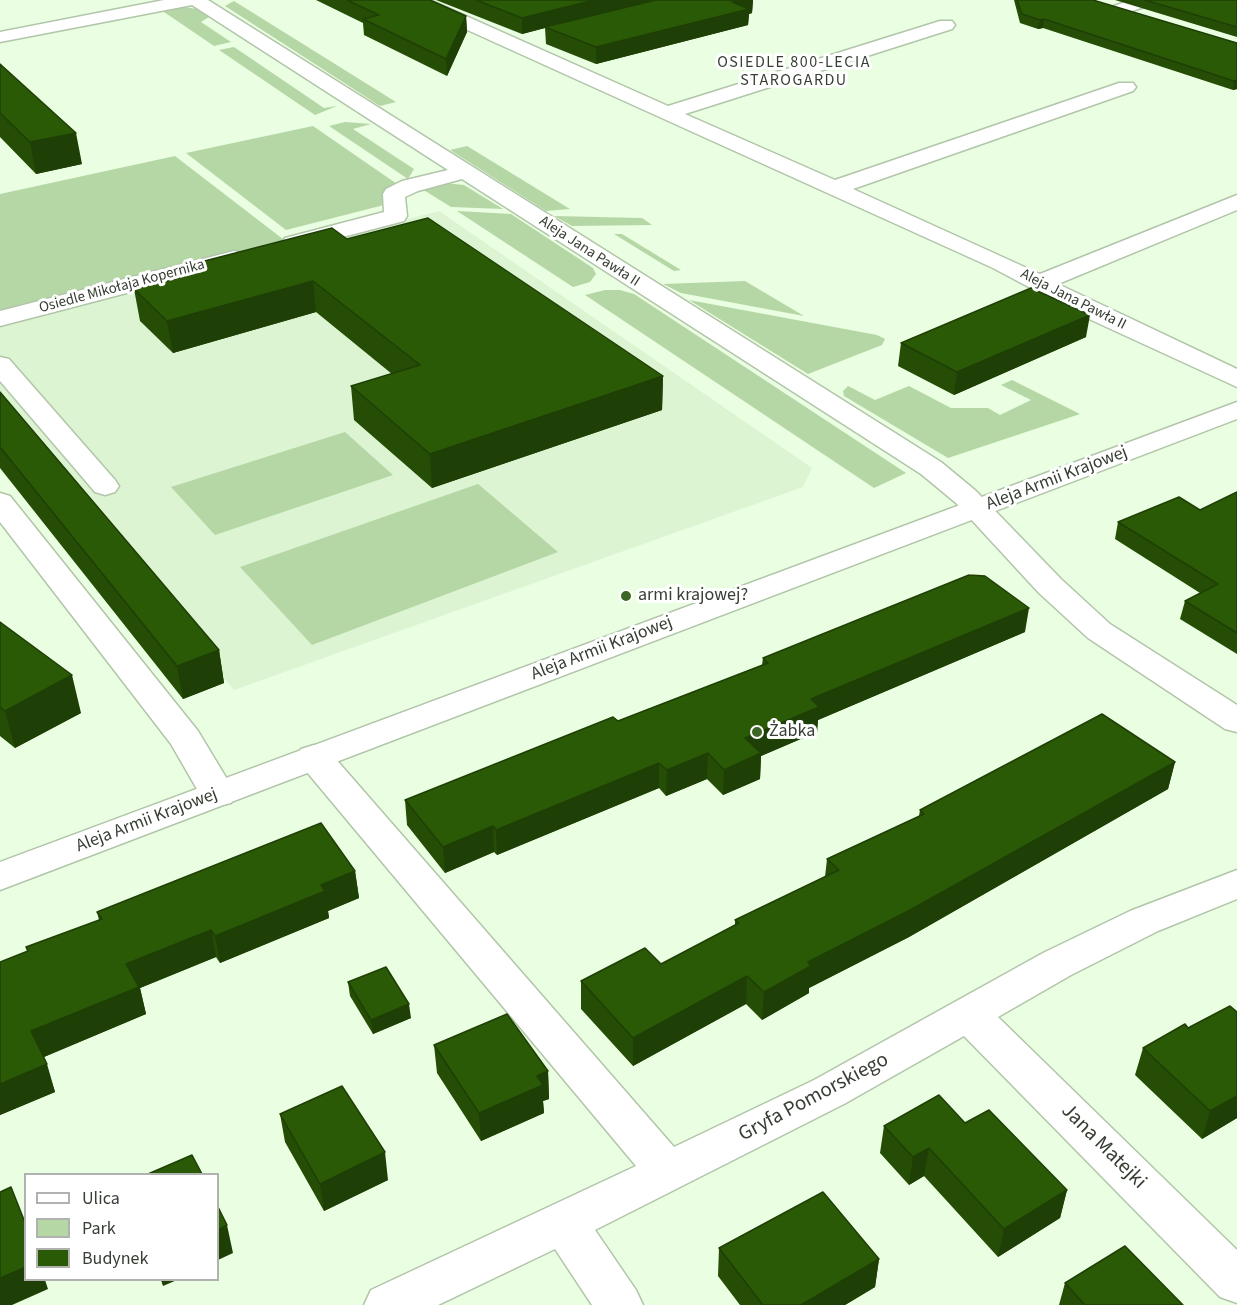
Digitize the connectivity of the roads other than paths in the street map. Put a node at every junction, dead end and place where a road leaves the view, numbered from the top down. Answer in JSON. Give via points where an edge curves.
{"nodes":[{"id":1,"x":191,"y":0,"type":"edge"},
{"id":2,"x":196,"y":0,"type":"edge"},
{"id":3,"x":416,"y":0,"type":"edge"},
{"id":4,"x":1147,"y":0,"type":"edge"},
{"id":5,"x":1100,"y":3,"type":"edge"},
{"id":6,"x":1120,"y":9,"type":"junction"},
{"id":7,"x":1152,"y":19,"type":"edge"},
{"id":8,"x":946,"y":25,"type":"dead end"},
{"id":9,"x":547,"y":36,"type":"edge"},
{"id":10,"x":0,"y":37,"type":"edge"},
{"id":11,"x":514,"y":44,"type":"junction"},
{"id":12,"x":1126,"y":87,"type":"dead end"},
{"id":13,"x":667,"y":113,"type":"junction"},
{"id":14,"x":464,"y":172,"type":"junction"},
{"id":15,"x":834,"y":188,"type":"junction"},
{"id":16,"x":1237,"y":202,"type":"edge"},
{"id":17,"x":271,"y":255,"type":"junction"},
{"id":18,"x":1039,"y":283,"type":"junction"},
{"id":19,"x":0,"y":319,"type":"edge"},
{"id":20,"x":0,"y":339,"type":"edge"},
{"id":21,"x":0,"y":365,"type":"edge"},
{"id":22,"x":1237,"y":379,"type":"edge"},
{"id":23,"x":1237,"y":410,"type":"edge"},
{"id":24,"x":105,"y":486,"type":"dead end"},
{"id":25,"x":0,"y":502,"type":"edge"},
{"id":26,"x":977,"y":509,"type":"junction"},
{"id":27,"x":1237,"y":721,"type":"edge"},
{"id":28,"x":314,"y":758,"type":"junction"},
{"id":29,"x":218,"y":794,"type":"junction"},
{"id":30,"x":0,"y":877,"type":"edge"},
{"id":31,"x":1237,"y":884,"type":"edge"},
{"id":32,"x":969,"y":1014,"type":"junction"},
{"id":33,"x":668,"y":1172,"type":"junction"},
{"id":34,"x":564,"y":1223,"type":"junction"},
{"id":35,"x":1237,"y":1282,"type":"edge"},
{"id":36,"x":388,"y":1305,"type":"edge"},
{"id":37,"x":619,"y":1305,"type":"edge"}],
"edges":[{"from":1,"to":10,"type":"street"},
{"from":2,"to":14,"type":"street","name":"Aleja Jana Pawła II"},
{"from":3,"to":11,"type":"street","name":"Aleja Jana Pawła II"},
{"from":4,"to":6,"type":"street"},
{"from":5,"to":6,"type":"street"},
{"from":6,"to":7,"type":"street"},
{"from":8,"to":13,"type":"street"},
{"from":9,"to":11,"type":"street"},
{"from":11,"to":13,"type":"street","name":"Aleja Jana Pawła II"},
{"from":12,"to":15,"type":"street"},
{"from":13,"to":15,"type":"street","name":"Aleja Jana Pawła II"},
{"from":14,"to":17,"type":"street","name":"Osiedle Mikołaja Kopernika","via":[[394,194],[396,216]]},
{"from":14,"to":26,"type":"street","name":"Aleja Jana Pawła II","via":[[931,468]]},
{"from":15,"to":18,"type":"street","name":"Aleja Jana Pawła II"},
{"from":16,"to":18,"type":"street"},
{"from":17,"to":19,"type":"street","name":"Osiedle Mikołaja Kopernika"},
{"from":17,"to":20,"type":"street"},
{"from":18,"to":22,"type":"street","name":"Aleja Jana Pawła II"},
{"from":21,"to":24,"type":"street"},
{"from":23,"to":26,"type":"street","name":"Aleja Armii Krajowej"},
{"from":25,"to":29,"type":"street","via":[[186,739]]},
{"from":26,"to":27,"type":"street","name":"Aleja Jana Pawła II","via":[[1099,632]]},
{"from":26,"to":28,"type":"street","name":"Aleja Armii Krajowej"},
{"from":28,"to":29,"type":"street","name":"Aleja Armii Krajowej"},
{"from":28,"to":33,"type":"street"},
{"from":29,"to":30,"type":"street","name":"Aleja Armii Krajowej"},
{"from":31,"to":32,"type":"street","name":"Gryfa Pomorskiego","via":[[1144,921]]},
{"from":32,"to":33,"type":"street","name":"Gryfa Pomorskiego","via":[[829,1092]]},
{"from":32,"to":35,"type":"street","name":"Jana Matejki"},
{"from":33,"to":34,"type":"street","name":"Gryfa Pomorskiego"},
{"from":34,"to":36,"type":"street","name":"Gryfa Pomorskiego"},
{"from":34,"to":37,"type":"street"}]}
